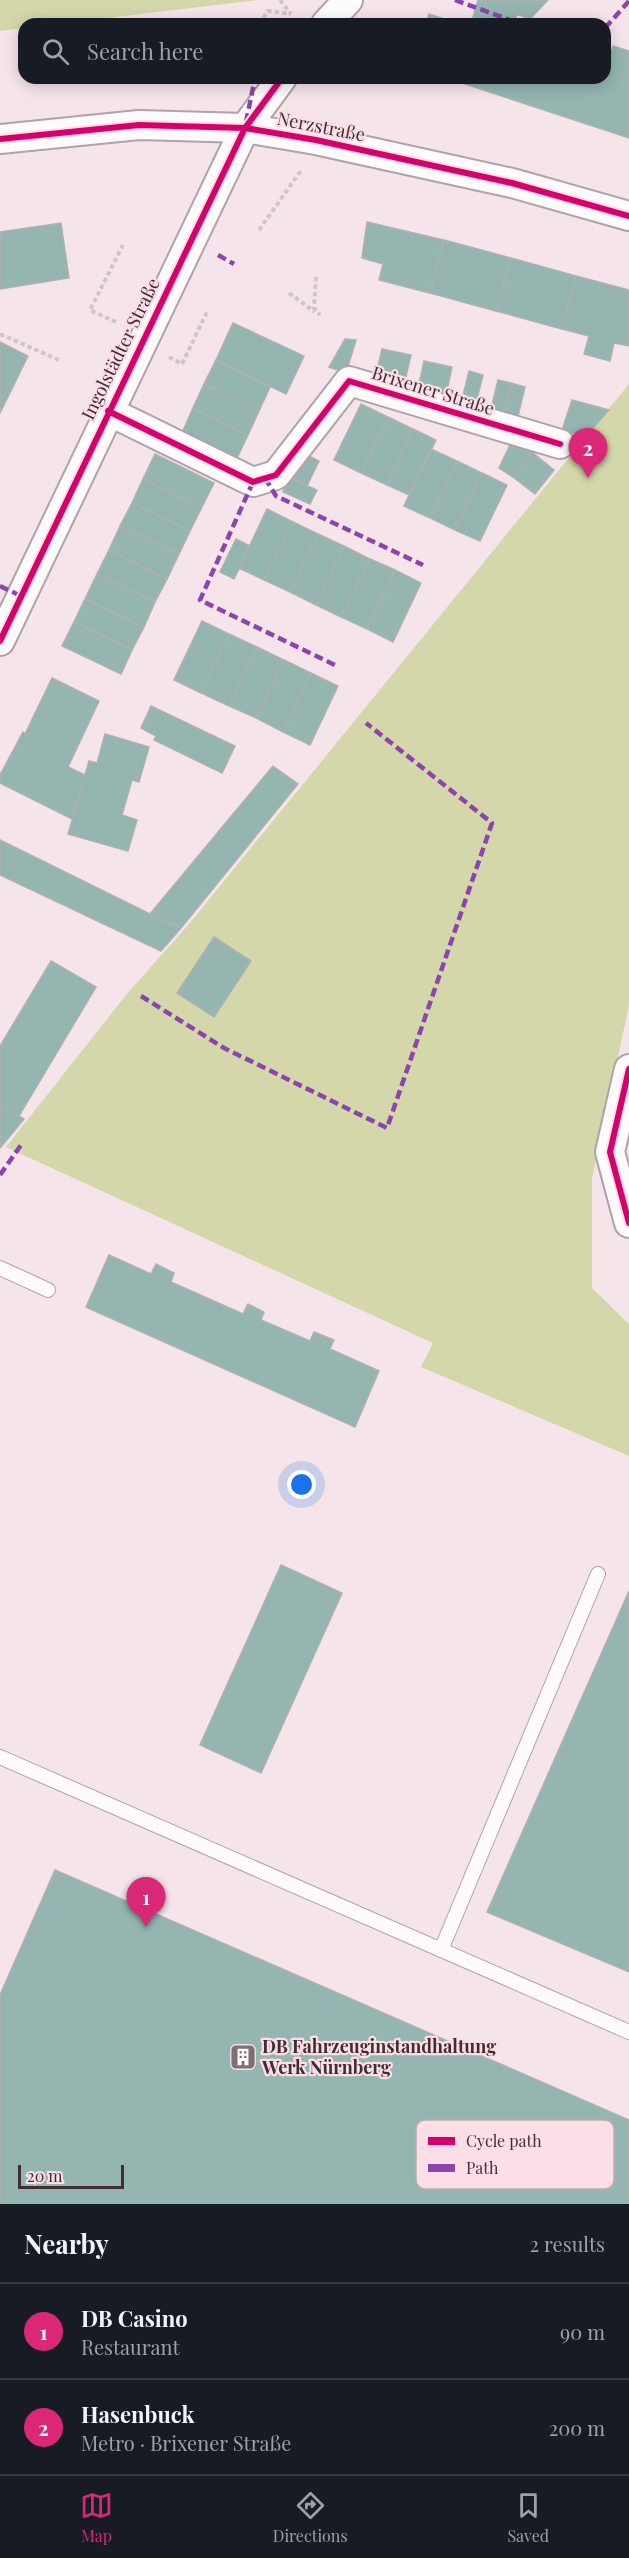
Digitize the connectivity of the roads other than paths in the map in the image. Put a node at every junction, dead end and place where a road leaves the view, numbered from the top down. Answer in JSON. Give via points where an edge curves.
{"nodes":[{"id":1,"x":348,"y":0,"type":"edge"},
{"id":2,"x":332,"y":18,"type":"edge"},
{"id":3,"x":278,"y":84,"type":"edge"},
{"id":4,"x":245,"y":128,"type":"junction"},
{"id":5,"x":0,"y":139,"type":"edge"},
{"id":6,"x":629,"y":216,"type":"edge"},
{"id":7,"x":108,"y":411,"type":"junction"},
{"id":8,"x":560,"y":444,"type":"dead end"},
{"id":9,"x":0,"y":641,"type":"edge"},
{"id":10,"x":629,"y":1070,"type":"edge"},
{"id":11,"x":629,"y":1223,"type":"edge"},
{"id":12,"x":0,"y":1268,"type":"edge"},
{"id":13,"x":48,"y":1290,"type":"dead end"},
{"id":14,"x":598,"y":1574,"type":"dead end"},
{"id":15,"x":0,"y":1757,"type":"edge"},
{"id":16,"x":441,"y":1950,"type":"junction"},
{"id":17,"x":629,"y":2032,"type":"edge"}],
"edges":[{"from":1,"to":2,"type":"street"},
{"from":3,"to":4,"type":"street","name":"Ingolstädter Straße"},
{"from":4,"to":5,"type":"street","name":"Nerzstraße","via":[[140,125]]},
{"from":4,"to":6,"type":"street","name":"Nerzstraße","via":[[512,183]]},
{"from":4,"to":7,"type":"street","name":"Ingolstädter Straße"},
{"from":7,"to":8,"type":"street","name":"Brixener Straße","via":[[253,482],[276,475],[349,381]]},
{"from":7,"to":9,"type":"street","name":"Ingolstädter Straße"},
{"from":10,"to":11,"type":"street","via":[[610,1152]]},
{"from":12,"to":13,"type":"lane"},
{"from":14,"to":16,"type":"lane"},
{"from":15,"to":16,"type":"lane"},
{"from":16,"to":17,"type":"lane"}]}
